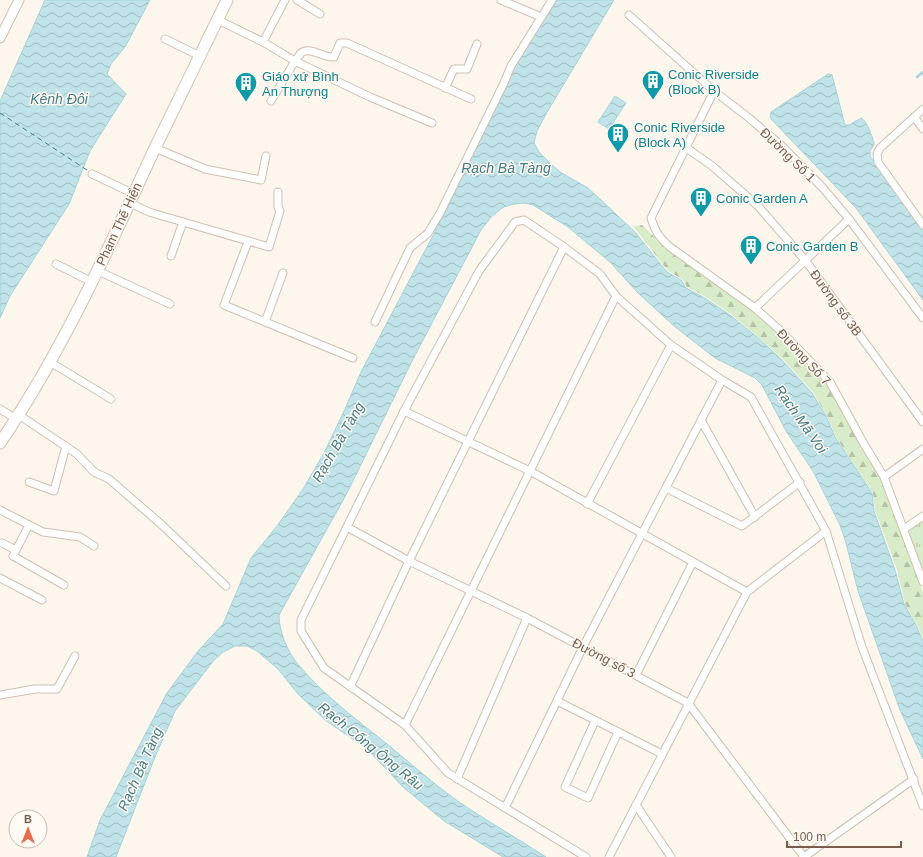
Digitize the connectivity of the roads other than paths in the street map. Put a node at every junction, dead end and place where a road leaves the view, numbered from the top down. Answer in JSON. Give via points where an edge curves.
{"nodes":[{"id":1,"x":19,"y":0,"type":"edge"},
{"id":2,"x":227,"y":0,"type":"edge"},
{"id":3,"x":285,"y":0,"type":"edge"},
{"id":4,"x":296,"y":0,"type":"edge"},
{"id":5,"x":500,"y":0,"type":"edge"},
{"id":6,"x":552,"y":0,"type":"edge"},
{"id":7,"x":320,"y":14,"type":"dead end"},
{"id":8,"x":628,"y":15,"type":"dead end"},
{"id":9,"x":540,"y":17,"type":"junction"},
{"id":10,"x":218,"y":20,"type":"junction"},
{"id":11,"x":0,"y":38,"type":"edge"},
{"id":12,"x":165,"y":39,"type":"dead end"},
{"id":13,"x":263,"y":42,"type":"junction"},
{"id":14,"x":477,"y":44,"type":"dead end"},
{"id":15,"x":200,"y":56,"type":"junction"},
{"id":16,"x":295,"y":61,"type":"junction"},
{"id":17,"x":446,"y":88,"type":"junction"},
{"id":18,"x":714,"y":91,"type":"junction"},
{"id":19,"x":471,"y":99,"type":"dead end"},
{"id":20,"x":271,"y":101,"type":"dead end"},
{"id":21,"x":923,"y":109,"type":"edge"},
{"id":22,"x":914,"y":117,"type":"junction"},
{"id":23,"x":432,"y":123,"type":"dead end"},
{"id":24,"x":923,"y":129,"type":"edge"},
{"id":25,"x":685,"y":147,"type":"junction"},
{"id":26,"x":155,"y":148,"type":"junction"},
{"id":27,"x":266,"y":156,"type":"dead end"},
{"id":28,"x":92,"y":174,"type":"dead end"},
{"id":29,"x":278,"y":192,"type":"dead end"},
{"id":30,"x":132,"y":199,"type":"junction"},
{"id":31,"x":849,"y":219,"type":"junction"},
{"id":32,"x":183,"y":222,"type":"junction"},
{"id":33,"x":923,"y":225,"type":"edge"},
{"id":34,"x":248,"y":242,"type":"junction"},
{"id":35,"x":564,"y":247,"type":"junction"},
{"id":36,"x":171,"y":256,"type":"dead end"},
{"id":37,"x":805,"y":260,"type":"junction"},
{"id":38,"x":56,"y":264,"type":"dead end"},
{"id":39,"x":98,"y":271,"type":"junction"},
{"id":40,"x":283,"y":273,"type":"dead end"},
{"id":41,"x":92,"y":282,"type":"junction"},
{"id":42,"x":616,"y":296,"type":"junction"},
{"id":43,"x":170,"y":304,"type":"dead end"},
{"id":44,"x":755,"y":308,"type":"junction"},
{"id":45,"x":923,"y":318,"type":"edge"},
{"id":46,"x":265,"y":322,"type":"junction"},
{"id":47,"x":375,"y":322,"type":"dead end"},
{"id":48,"x":671,"y":345,"type":"junction"},
{"id":49,"x":353,"y":358,"type":"dead end"},
{"id":50,"x":50,"y":362,"type":"junction"},
{"id":51,"x":722,"y":380,"type":"junction"},
{"id":52,"x":112,"y":399,"type":"dead end"},
{"id":53,"x":0,"y":409,"type":"edge"},
{"id":54,"x":404,"y":411,"type":"junction"},
{"id":55,"x":18,"y":417,"type":"junction"},
{"id":56,"x":701,"y":420,"type":"junction"},
{"id":57,"x":923,"y":422,"type":"edge"},
{"id":58,"x":468,"y":441,"type":"junction"},
{"id":59,"x":0,"y":443,"type":"edge"},
{"id":60,"x":66,"y":446,"type":"junction"},
{"id":61,"x":923,"y":449,"type":"edge"},
{"id":62,"x":530,"y":471,"type":"junction"},
{"id":63,"x":884,"y":477,"type":"junction"},
{"id":64,"x":29,"y":482,"type":"dead end"},
{"id":65,"x":800,"y":482,"type":"junction"},
{"id":66,"x":666,"y":488,"type":"junction"},
{"id":67,"x":588,"y":504,"type":"junction"},
{"id":68,"x":0,"y":510,"type":"edge"},
{"id":69,"x":923,"y":516,"type":"edge"},
{"id":70,"x":755,"y":517,"type":"junction"},
{"id":71,"x":30,"y":525,"type":"junction"},
{"id":72,"x":347,"y":527,"type":"junction"},
{"id":73,"x":904,"y":529,"type":"junction"},
{"id":74,"x":826,"y":530,"type":"junction"},
{"id":75,"x":642,"y":534,"type":"junction"},
{"id":76,"x":2,"y":543,"type":"dead end"},
{"id":77,"x":94,"y":546,"type":"dead end"},
{"id":78,"x":16,"y":550,"type":"junction"},
{"id":79,"x":409,"y":560,"type":"junction"},
{"id":80,"x":693,"y":562,"type":"junction"},
{"id":81,"x":0,"y":578,"type":"edge"},
{"id":82,"x":923,"y":582,"type":"edge"},
{"id":83,"x":64,"y":585,"type":"dead end"},
{"id":84,"x":226,"y":586,"type":"dead end"},
{"id":85,"x":472,"y":590,"type":"junction"},
{"id":86,"x":747,"y":592,"type":"junction"},
{"id":87,"x":42,"y":600,"type":"dead end"},
{"id":88,"x":528,"y":618,"type":"junction"},
{"id":89,"x":583,"y":647,"type":"junction"},
{"id":90,"x":75,"y":656,"type":"dead end"},
{"id":91,"x":636,"y":675,"type":"junction"},
{"id":92,"x":350,"y":687,"type":"junction"},
{"id":93,"x":0,"y":695,"type":"edge"},
{"id":94,"x":557,"y":701,"type":"junction"},
{"id":95,"x":688,"y":703,"type":"junction"},
{"id":96,"x":596,"y":721,"type":"junction"},
{"id":97,"x":405,"y":725,"type":"junction"},
{"id":98,"x":618,"y":732,"type":"junction"},
{"id":99,"x":662,"y":754,"type":"junction"},
{"id":100,"x":457,"y":779,"type":"junction"},
{"id":101,"x":914,"y":779,"type":"junction"},
{"id":102,"x":636,"y":805,"type":"junction"},
{"id":103,"x":923,"y":806,"type":"edge"},
{"id":104,"x":505,"y":808,"type":"junction"},
{"id":105,"x":586,"y":857,"type":"edge"},
{"id":106,"x":609,"y":857,"type":"edge"},
{"id":107,"x":671,"y":857,"type":"edge"},
{"id":108,"x":804,"y":857,"type":"edge"}],
"edges":[{"from":1,"to":11,"type":"street"},
{"from":2,"to":10,"type":"main road","name":"Phạm Thế Hiển"},
{"from":3,"to":13,"type":"street"},
{"from":4,"to":7,"type":"street"},
{"from":5,"to":9,"type":"street"},
{"from":6,"to":9,"type":"street"},
{"from":8,"to":18,"type":"street","name":"Đường Số 1"},
{"from":9,"to":47,"type":"street","via":[[511,66],[440,213],[428,233],[410,248]]},
{"from":10,"to":13,"type":"street"},
{"from":10,"to":15,"type":"main road","name":"Phạm Thế Hiển"},
{"from":12,"to":15,"type":"street"},
{"from":13,"to":16,"type":"street"},
{"from":14,"to":17,"type":"street","via":[[467,69],[454,69]]},
{"from":15,"to":26,"type":"main road","name":"Phạm Thế Hiển"},
{"from":16,"to":17,"type":"street","via":[[302,52],[307,51],[334,57],[340,43],[347,43]]},
{"from":16,"to":20,"type":"street"},
{"from":16,"to":23,"type":"street"},
{"from":17,"to":19,"type":"street"},
{"from":18,"to":25,"type":"street"},
{"from":18,"to":31,"type":"street","name":"Đường Số 1","via":[[782,146]]},
{"from":21,"to":22,"type":"street"},
{"from":22,"to":24,"type":"street"},
{"from":22,"to":33,"type":"street","via":[[880,148],[877,154],[878,162]]},
{"from":25,"to":37,"type":"street","name":"Đường số 3B","via":[[711,165],[758,206]]},
{"from":25,"to":44,"type":"street","name":"Đường Số 7","via":[[651,218],[655,231],[660,238]]},
{"from":26,"to":27,"type":"street","via":[[205,169],[261,180]]},
{"from":26,"to":30,"type":"main road","name":"Phạm Thế Hiển"},
{"from":28,"to":30,"type":"street"},
{"from":29,"to":34,"type":"street","via":[[280,211],[269,247]]},
{"from":30,"to":32,"type":"street","via":[[149,212]]},
{"from":30,"to":39,"type":"main road","name":"Phạm Thế Hiển"},
{"from":31,"to":37,"type":"street"},
{"from":31,"to":45,"type":"street","name":"Đường Số 1"},
{"from":32,"to":34,"type":"street"},
{"from":32,"to":36,"type":"street"},
{"from":34,"to":46,"type":"street","via":[[224,305]]},
{"from":35,"to":42,"type":"street","via":[[600,274]]},
{"from":35,"to":54,"type":"street","via":[[524,220],[515,222],[479,270]]},
{"from":35,"to":58,"type":"street"},
{"from":37,"to":44,"type":"street"},
{"from":37,"to":57,"type":"street","name":"Đường số 3B"},
{"from":38,"to":41,"type":"street"},
{"from":39,"to":41,"type":"main road","name":"Phạm Thế Hiển"},
{"from":39,"to":43,"type":"street"},
{"from":40,"to":46,"type":"street"},
{"from":41,"to":50,"type":"main road","name":"Phạm Thế Hiển"},
{"from":42,"to":48,"type":"street"},
{"from":42,"to":62,"type":"street"},
{"from":44,"to":63,"type":"street","name":"Đường Số 7","via":[[830,382]]},
{"from":46,"to":49,"type":"street"},
{"from":48,"to":51,"type":"street"},
{"from":48,"to":67,"type":"street"},
{"from":50,"to":52,"type":"street"},
{"from":50,"to":55,"type":"main road","name":"Phạm Thế Hiển"},
{"from":51,"to":56,"type":"street"},
{"from":51,"to":65,"type":"street","via":[[751,397]]},
{"from":53,"to":55,"type":"street"},
{"from":54,"to":58,"type":"street"},
{"from":54,"to":72,"type":"street"},
{"from":55,"to":59,"type":"main road","name":"Phạm Thế Hiển"},
{"from":55,"to":60,"type":"street"},
{"from":56,"to":66,"type":"street"},
{"from":56,"to":70,"type":"street"},
{"from":58,"to":62,"type":"street"},
{"from":58,"to":79,"type":"street"},
{"from":60,"to":64,"type":"street","via":[[54,491]]},
{"from":60,"to":84,"type":"street","via":[[94,472],[110,479]]},
{"from":61,"to":63,"type":"street"},
{"from":62,"to":67,"type":"street"},
{"from":62,"to":85,"type":"street"},
{"from":63,"to":73,"type":"street","name":"Đường Số 7"},
{"from":65,"to":70,"type":"street"},
{"from":65,"to":74,"type":"street"},
{"from":66,"to":70,"type":"street","via":[[742,526]]},
{"from":66,"to":75,"type":"street"},
{"from":67,"to":75,"type":"street"},
{"from":68,"to":71,"type":"street"},
{"from":69,"to":73,"type":"street"},
{"from":71,"to":77,"type":"street","via":[[44,532],[80,537]]},
{"from":71,"to":78,"type":"street"},
{"from":72,"to":79,"type":"street","name":"Đường số 3"},
{"from":72,"to":92,"type":"street","via":[[301,620],[301,631],[324,668]]},
{"from":73,"to":82,"type":"street","name":"Đường Số 7"},
{"from":74,"to":86,"type":"street"},
{"from":74,"to":101,"type":"street","via":[[862,647]]},
{"from":75,"to":80,"type":"street"},
{"from":75,"to":89,"type":"street"},
{"from":76,"to":78,"type":"street"},
{"from":78,"to":83,"type":"street","via":[[13,556]]},
{"from":79,"to":85,"type":"street","name":"Đường số 3"},
{"from":79,"to":92,"type":"street"},
{"from":80,"to":86,"type":"street"},
{"from":80,"to":91,"type":"street"},
{"from":81,"to":87,"type":"street"},
{"from":85,"to":88,"type":"street","name":"Đường số 3"},
{"from":85,"to":97,"type":"street"},
{"from":86,"to":95,"type":"street"},
{"from":88,"to":89,"type":"street","name":"Đường số 3"},
{"from":88,"to":100,"type":"street"},
{"from":89,"to":91,"type":"street","name":"Đường số 3"},
{"from":89,"to":94,"type":"street"},
{"from":90,"to":93,"type":"street","via":[[57,689],[35,689]]},
{"from":91,"to":95,"type":"street","name":"Đường số 3"},
{"from":92,"to":97,"type":"street"},
{"from":94,"to":96,"type":"street"},
{"from":94,"to":104,"type":"street"},
{"from":95,"to":99,"type":"street"},
{"from":95,"to":108,"type":"street","name":"Đường số 3"},
{"from":96,"to":98,"type":"street"},
{"from":96,"to":98,"type":"street","via":[[565,787],[588,798]]},
{"from":97,"to":100,"type":"street","via":[[448,773]]},
{"from":98,"to":99,"type":"street"},
{"from":99,"to":102,"type":"street"},
{"from":100,"to":104,"type":"street"},
{"from":101,"to":103,"type":"street"},
{"from":101,"to":108,"type":"street"},
{"from":102,"to":106,"type":"street"},
{"from":102,"to":107,"type":"street"},
{"from":104,"to":105,"type":"street"}]}
